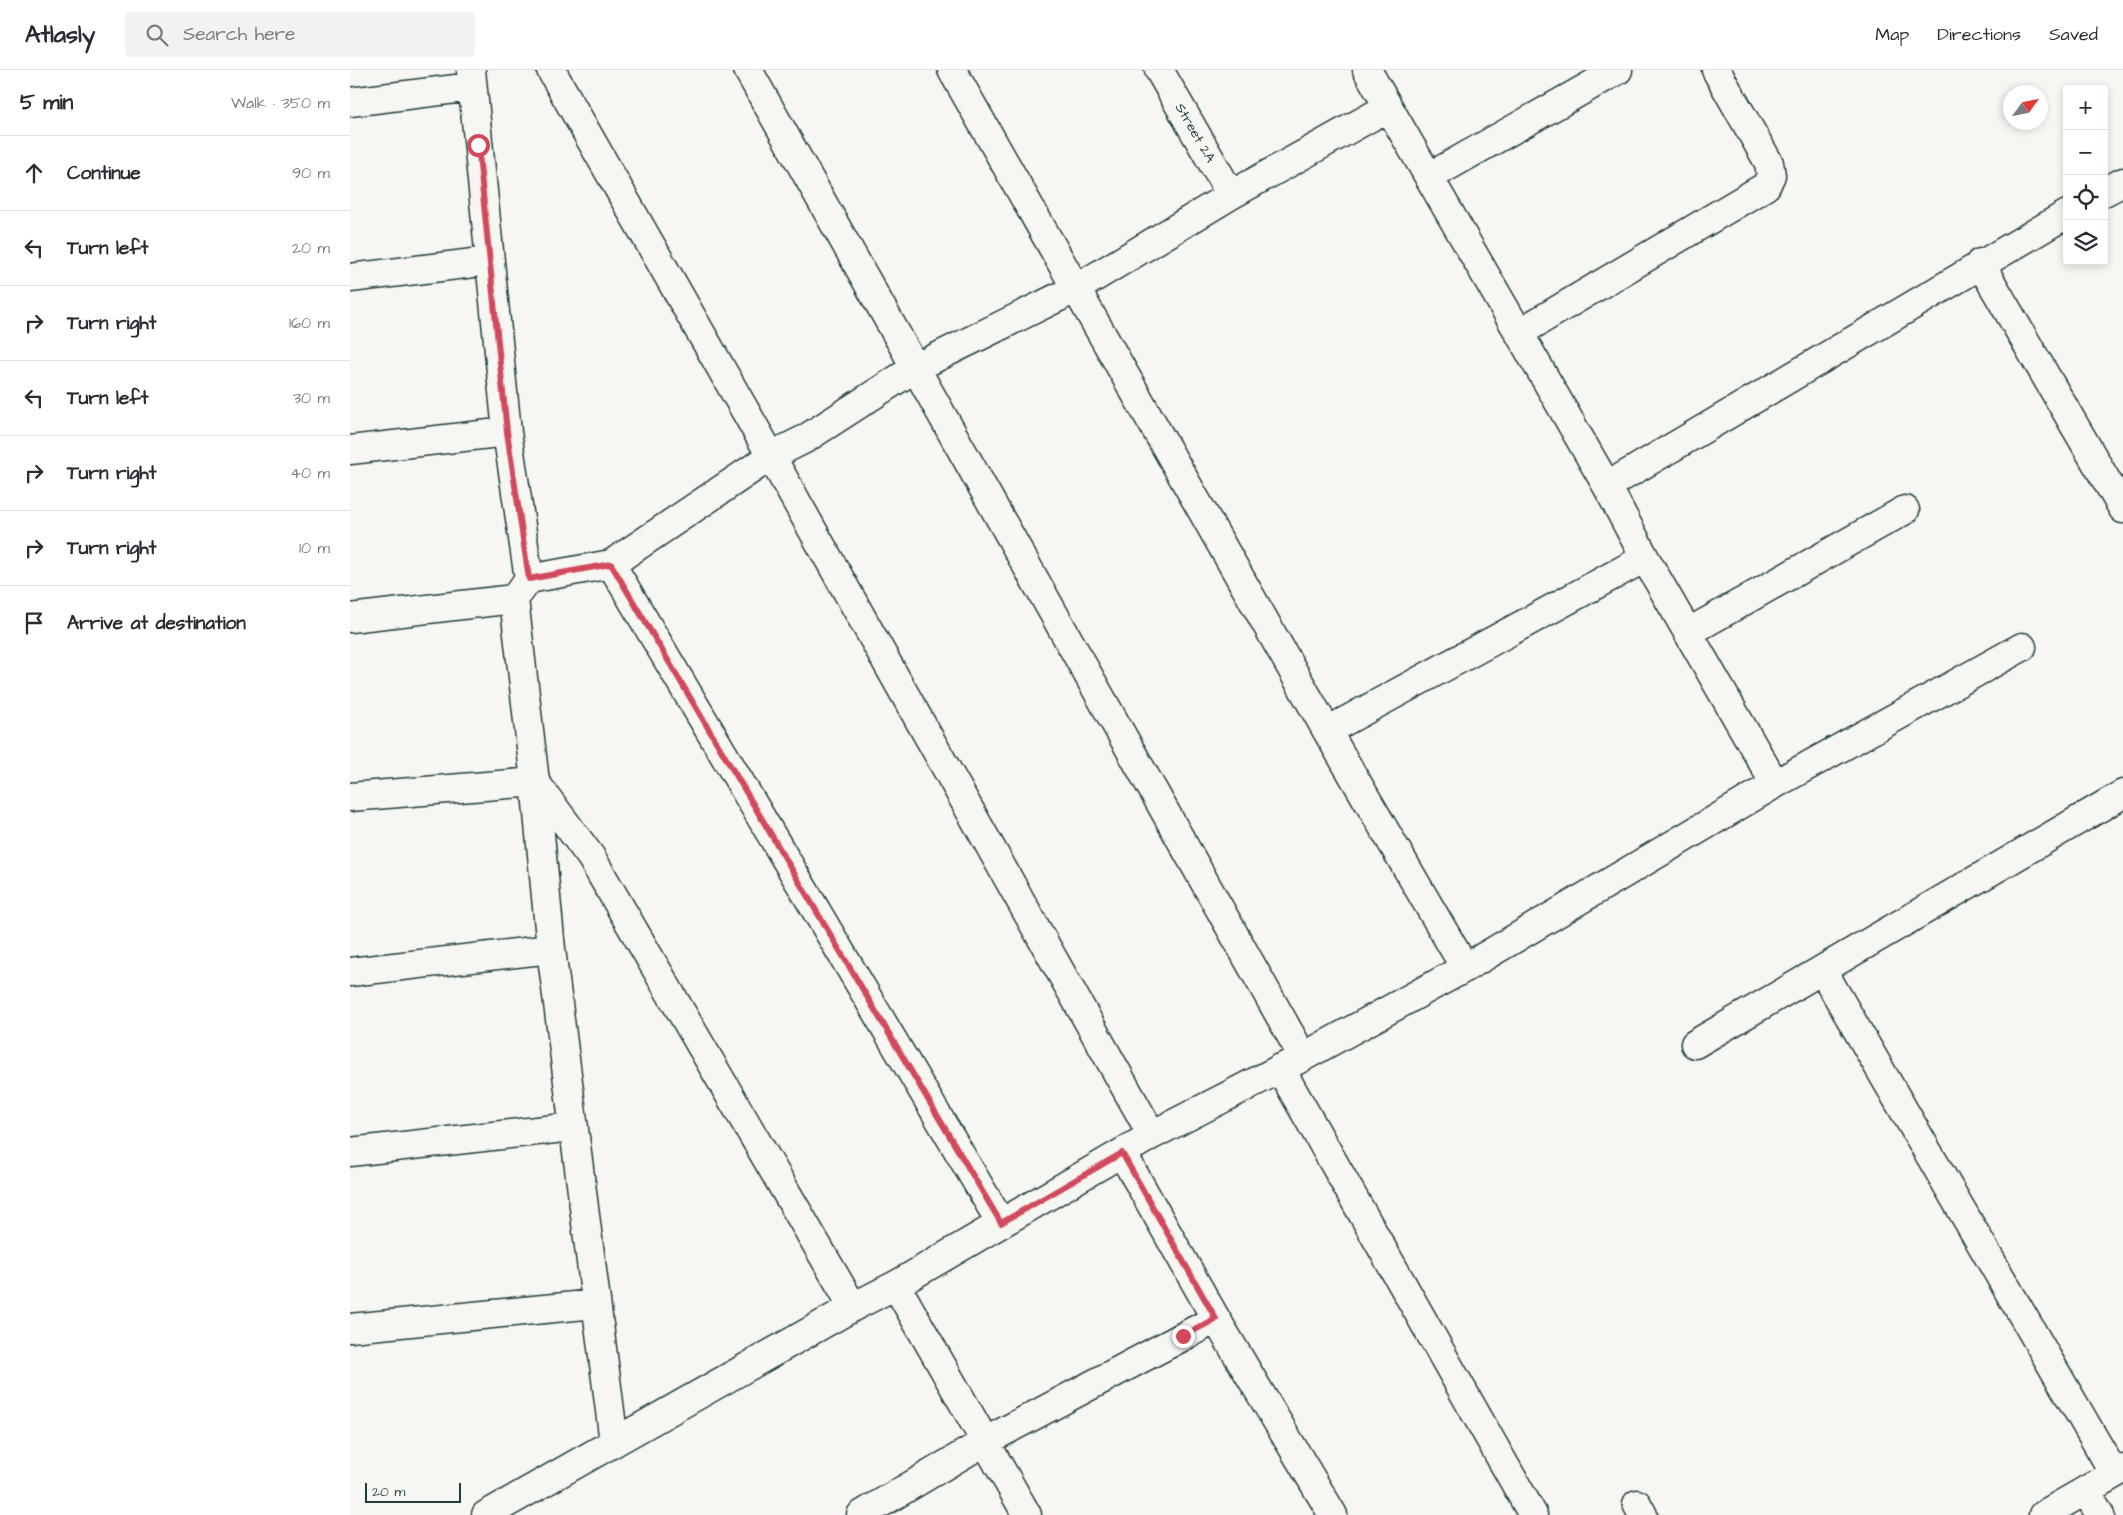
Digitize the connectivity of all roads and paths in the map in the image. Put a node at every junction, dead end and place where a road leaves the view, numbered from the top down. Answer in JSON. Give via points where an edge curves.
{"nodes":[{"id":1,"x":550,"y":70,"type":"edge"},
{"id":2,"x":748,"y":70,"type":"edge"},
{"id":3,"x":952,"y":70,"type":"edge"},
{"id":4,"x":1159,"y":70,"type":"edge"},
{"id":5,"x":1367,"y":70,"type":"edge"},
{"id":6,"x":1618,"y":70,"type":"edge"},
{"id":7,"x":1716,"y":70,"type":"edge"},
{"id":8,"x":471,"y":78,"type":"edge"},
{"id":9,"x":350,"y":102,"type":"edge"},
{"id":10,"x":1387,"y":108,"type":"junction"},
{"id":11,"x":1429,"y":177,"type":"junction"},
{"id":12,"x":2123,"y":182,"type":"edge"},
{"id":13,"x":2108,"y":190,"type":"edge"},
{"id":14,"x":1231,"y":195,"type":"junction"},
{"id":15,"x":2063,"y":216,"type":"edge"},
{"id":16,"x":490,"y":261,"type":"junction"},
{"id":17,"x":1980,"y":263,"type":"junction"},
{"id":18,"x":350,"y":278,"type":"edge"},
{"id":19,"x":1077,"y":288,"type":"junction"},
{"id":20,"x":1519,"y":332,"type":"junction"},
{"id":21,"x":915,"y":368,"type":"junction"},
{"id":22,"x":507,"y":432,"type":"junction"},
{"id":23,"x":350,"y":450,"type":"edge"},
{"id":24,"x":771,"y":456,"type":"junction"},
{"id":25,"x":1607,"y":486,"type":"junction"},
{"id":26,"x":2123,"y":509,"type":"edge"},
{"id":27,"x":1905,"y":510,"type":"dead end"},
{"id":28,"x":1645,"y":558,"type":"junction"},
{"id":29,"x":611,"y":564,"type":"junction"},
{"id":30,"x":521,"y":589,"type":"junction"},
{"id":31,"x":350,"y":618,"type":"edge"},
{"id":32,"x":1689,"y":632,"type":"junction"},
{"id":33,"x":2022,"y":647,"type":"dead end"},
{"id":34,"x":1327,"y":731,"type":"junction"},
{"id":35,"x":535,"y":782,"type":"junction"},
{"id":36,"x":1775,"y":784,"type":"junction"},
{"id":37,"x":2123,"y":794,"type":"edge"},
{"id":38,"x":350,"y":797,"type":"edge"},
{"id":39,"x":551,"y":949,"type":"junction"},
{"id":40,"x":1465,"y":968,"type":"junction"},
{"id":41,"x":1823,"y":971,"type":"junction"},
{"id":42,"x":350,"y":972,"type":"edge"},
{"id":43,"x":1695,"y":1044,"type":"dead end"},
{"id":44,"x":1292,"y":1062,"type":"junction"},
{"id":45,"x":573,"y":1127,"type":"junction"},
{"id":46,"x":1152,"y":1135,"type":"junction"},
{"id":47,"x":350,"y":1152,"type":"edge"},
{"id":48,"x":1122,"y":1153,"type":"junction"},
{"id":49,"x":1001,"y":1223,"type":"junction"},
{"id":50,"x":896,"y":1285,"type":"junction"},
{"id":51,"x":595,"y":1304,"type":"junction"},
{"id":52,"x":853,"y":1307,"type":"junction"},
{"id":53,"x":1216,"y":1319,"type":"junction"},
{"id":54,"x":350,"y":1328,"type":"edge"},
{"id":55,"x":986,"y":1441,"type":"junction"},
{"id":56,"x":614,"y":1442,"type":"junction"},
{"id":57,"x":2118,"y":1471,"type":"edge"},
{"id":58,"x":2086,"y":1490,"type":"junction"},
{"id":59,"x":486,"y":1515,"type":"edge"},
{"id":60,"x":861,"y":1515,"type":"edge"},
{"id":61,"x":1027,"y":1515,"type":"edge"},
{"id":62,"x":1332,"y":1515,"type":"edge"},
{"id":63,"x":1533,"y":1515,"type":"edge"},
{"id":64,"x":2042,"y":1515,"type":"edge"},
{"id":65,"x":2100,"y":1515,"type":"edge"}],
"edges":[{"from":1,"to":24,"type":"street"},
{"from":2,"to":21,"type":"street"},
{"from":3,"to":19,"type":"street"},
{"from":4,"to":14,"type":"street","name":"Street 2A"},
{"from":5,"to":10,"type":"street"},
{"from":6,"to":11,"type":"street"},
{"from":7,"to":20,"type":"street","via":[[1769,163],[1771,175],[1766,186]]},
{"from":8,"to":9,"type":"street"},
{"from":8,"to":16,"type":"street"},
{"from":10,"to":11,"type":"street"},
{"from":10,"to":14,"type":"street"},
{"from":11,"to":20,"type":"street"},
{"from":12,"to":13,"type":"street"},
{"from":14,"to":19,"type":"street"},
{"from":15,"to":17,"type":"street"},
{"from":16,"to":18,"type":"street"},
{"from":16,"to":22,"type":"street"},
{"from":17,"to":25,"type":"street"},
{"from":17,"to":26,"type":"street"},
{"from":19,"to":21,"type":"street"},
{"from":19,"to":34,"type":"street"},
{"from":20,"to":25,"type":"street"},
{"from":21,"to":24,"type":"street","via":[[805,439]]},
{"from":21,"to":44,"type":"street"},
{"from":22,"to":23,"type":"street"},
{"from":22,"to":30,"type":"street"},
{"from":24,"to":29,"type":"street"},
{"from":24,"to":46,"type":"street"},
{"from":25,"to":28,"type":"street"},
{"from":27,"to":32,"type":"street"},
{"from":28,"to":32,"type":"street"},
{"from":28,"to":34,"type":"street"},
{"from":29,"to":30,"type":"street"},
{"from":29,"to":49,"type":"street"},
{"from":30,"to":31,"type":"street"},
{"from":30,"to":35,"type":"street"},
{"from":32,"to":36,"type":"street"},
{"from":33,"to":36,"type":"street"},
{"from":34,"to":40,"type":"street"},
{"from":35,"to":38,"type":"street"},
{"from":35,"to":39,"type":"street"},
{"from":35,"to":52,"type":"street","via":[[592,857]]},
{"from":36,"to":40,"type":"street"},
{"from":37,"to":41,"type":"street"},
{"from":39,"to":42,"type":"street"},
{"from":39,"to":45,"type":"street"},
{"from":40,"to":44,"type":"street"},
{"from":41,"to":43,"type":"street"},
{"from":41,"to":57,"type":"street"},
{"from":44,"to":46,"type":"street"},
{"from":44,"to":63,"type":"street"},
{"from":45,"to":47,"type":"street"},
{"from":45,"to":51,"type":"street"},
{"from":46,"to":48,"type":"street"},
{"from":48,"to":49,"type":"street"},
{"from":48,"to":53,"type":"street"},
{"from":49,"to":50,"type":"street"},
{"from":50,"to":52,"type":"street"},
{"from":50,"to":55,"type":"street"},
{"from":51,"to":54,"type":"street"},
{"from":51,"to":56,"type":"street"},
{"from":52,"to":56,"type":"street"},
{"from":53,"to":55,"type":"street"},
{"from":53,"to":62,"type":"street"},
{"from":55,"to":60,"type":"street"},
{"from":55,"to":61,"type":"street"},
{"from":56,"to":59,"type":"street"},
{"from":57,"to":58,"type":"street"},
{"from":58,"to":64,"type":"street"},
{"from":58,"to":65,"type":"street"}]}
